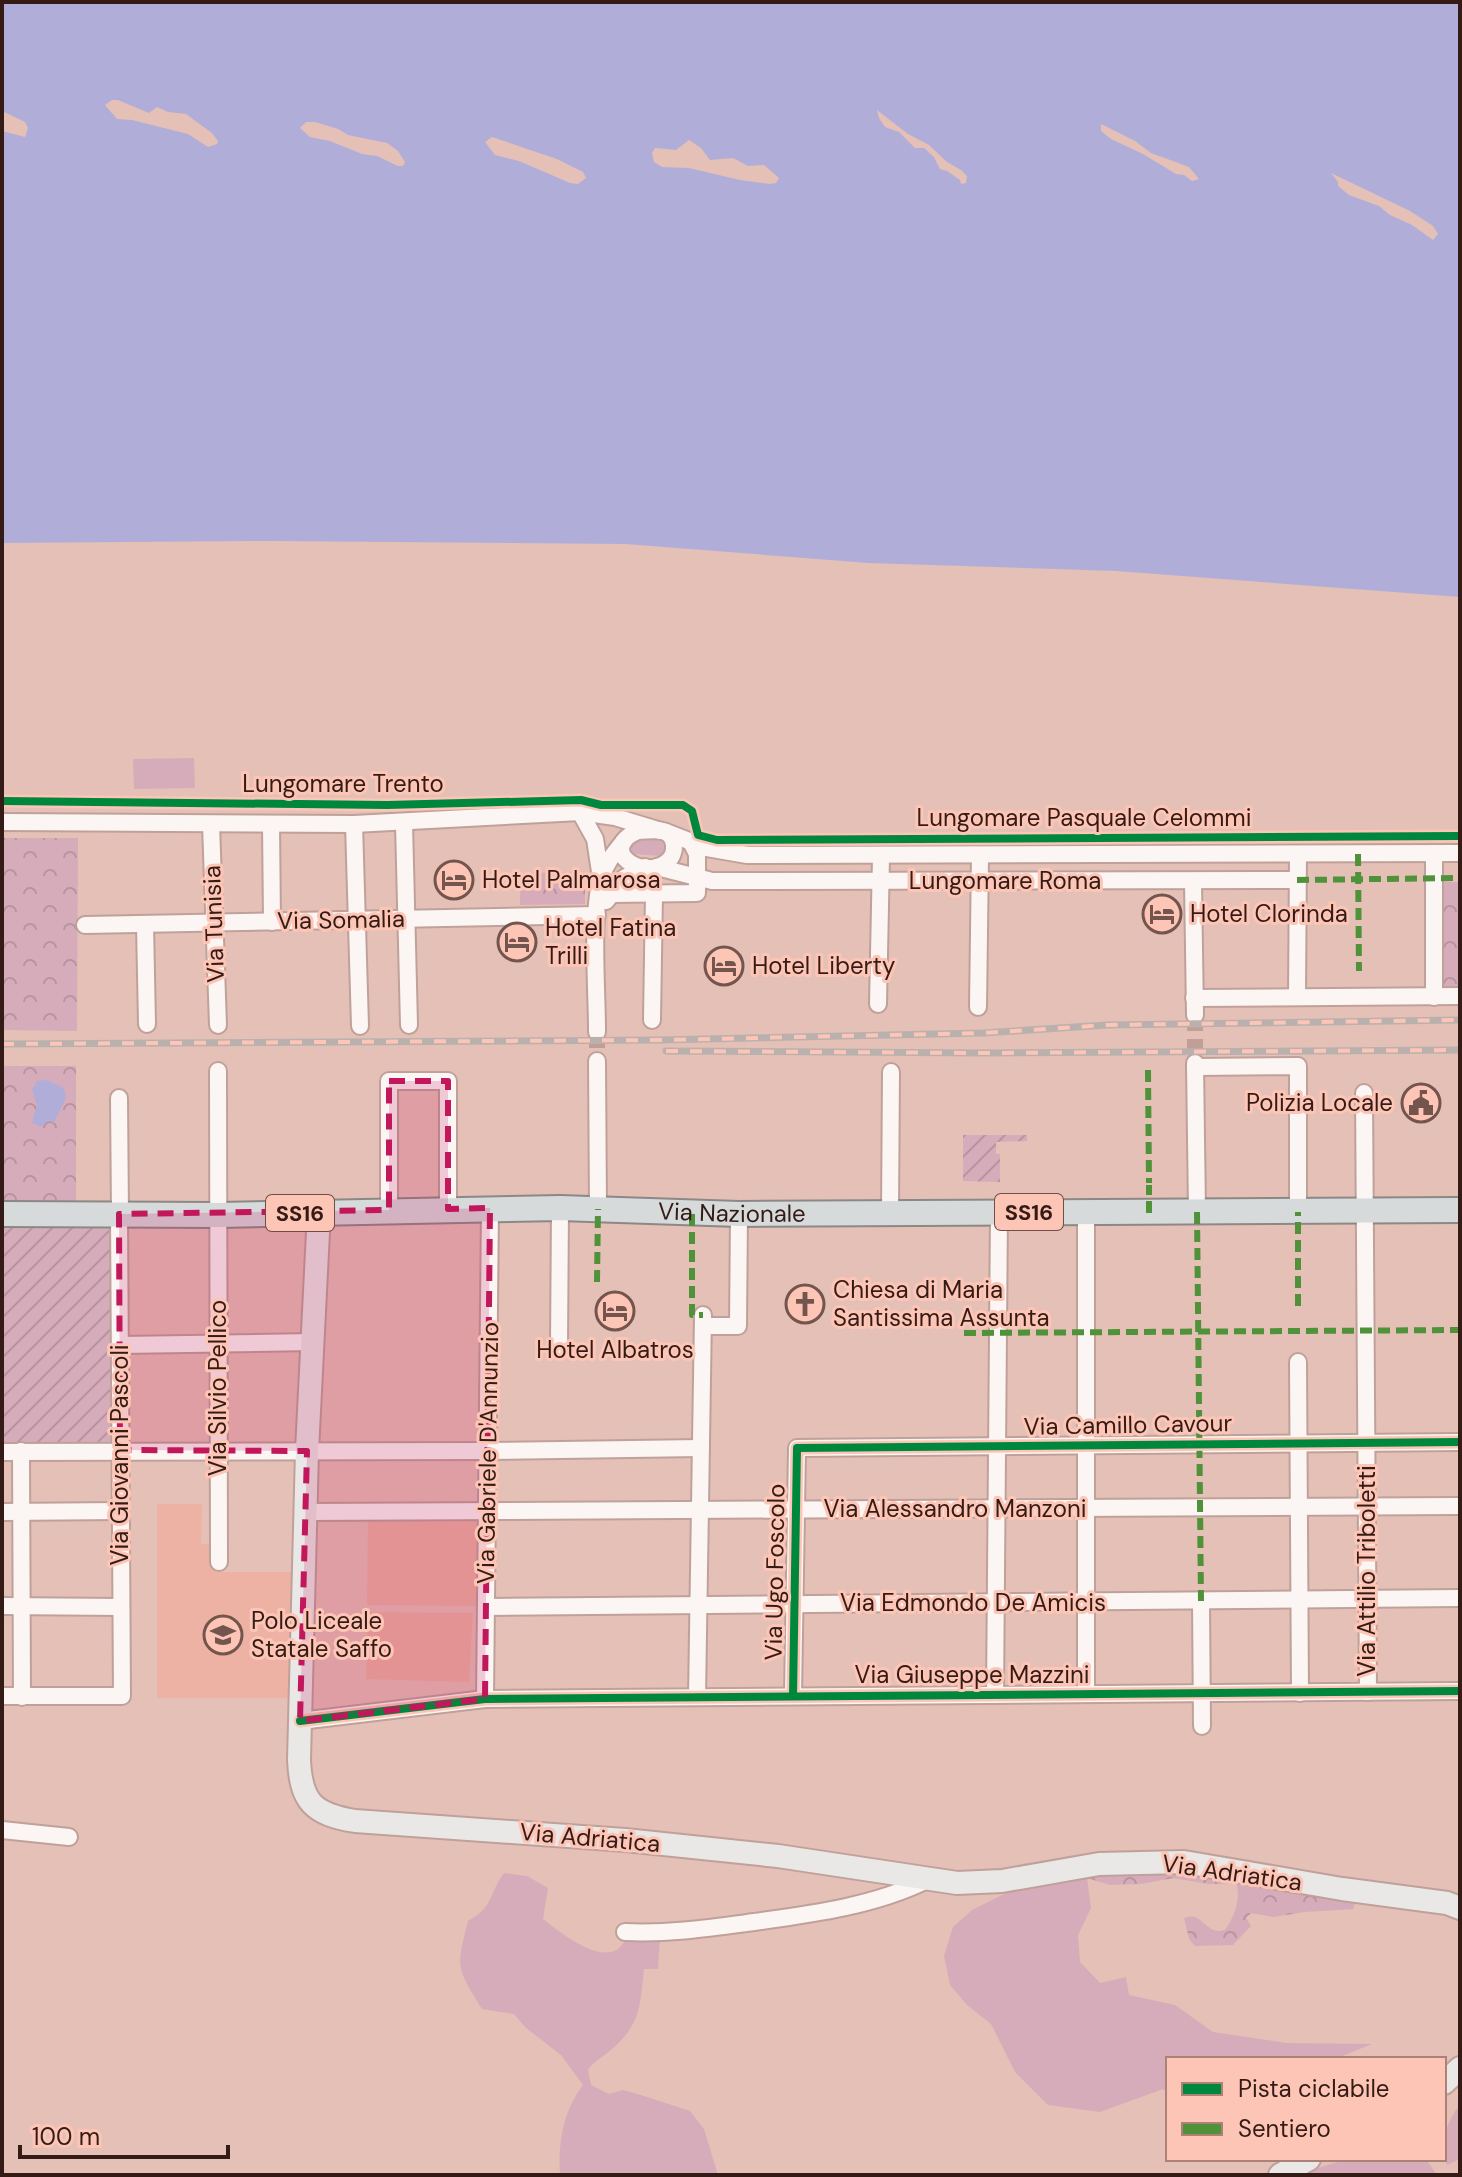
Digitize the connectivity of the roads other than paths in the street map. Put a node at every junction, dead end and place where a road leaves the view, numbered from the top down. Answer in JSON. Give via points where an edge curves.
{"nodes":[{"id":1,"x":580,"y":812,"type":"junction"},
{"id":2,"x":2,"y":822,"type":"edge"},
{"id":3,"x":404,"y":823,"type":"junction"},
{"id":4,"x":211,"y":824,"type":"junction"},
{"id":5,"x":271,"y":824,"type":"junction"},
{"id":6,"x":354,"y":824,"type":"junction"},
{"id":7,"x":664,"y":831,"type":"junction"},
{"id":8,"x":691,"y":842,"type":"junction"},
{"id":9,"x":621,"y":849,"type":"junction"},
{"id":10,"x":1434,"y":853,"type":"junction"},
{"id":11,"x":1460,"y":853,"type":"edge"},
{"id":12,"x":733,"y":854,"type":"junction"},
{"id":13,"x":1298,"y":854,"type":"junction"},
{"id":14,"x":980,"y":856,"type":"junction"},
{"id":15,"x":881,"y":857,"type":"junction"},
{"id":16,"x":656,"y":866,"type":"junction"},
{"id":17,"x":703,"y":872,"type":"junction"},
{"id":18,"x":881,"y":880,"type":"junction"},
{"id":19,"x":1297,"y":880,"type":"junction"},
{"id":20,"x":979,"y":881,"type":"junction"},
{"id":21,"x":1193,"y":882,"type":"junction"},
{"id":22,"x":604,"y":886,"type":"junction"},
{"id":23,"x":654,"y":894,"type":"junction"},
{"id":24,"x":407,"y":919,"type":"junction"},
{"id":25,"x":357,"y":920,"type":"junction"},
{"id":26,"x":597,"y":920,"type":"junction"},
{"id":27,"x":272,"y":922,"type":"junction"},
{"id":28,"x":214,"y":923,"type":"junction"},
{"id":29,"x":145,"y":924,"type":"junction"},
{"id":30,"x":85,"y":925,"type":"dead end"},
{"id":31,"x":1460,"y":996,"type":"edge"},
{"id":32,"x":1297,"y":997,"type":"junction"},
{"id":33,"x":1434,"y":997,"type":"junction"},
{"id":34,"x":878,"y":1004,"type":"dead end"},
{"id":35,"x":978,"y":1007,"type":"dead end"},
{"id":36,"x":652,"y":1020,"type":"dead end"},
{"id":37,"x":147,"y":1024,"type":"dead end"},
{"id":38,"x":218,"y":1025,"type":"dead end"},
{"id":39,"x":409,"y":1025,"type":"dead end"},
{"id":40,"x":360,"y":1026,"type":"dead end"},
{"id":41,"x":597,"y":1032,"type":"tunnel mouth"},
{"id":42,"x":597,"y":1061,"type":"tunnel mouth"},
{"id":43,"x":218,"y":1071,"type":"dead end"},
{"id":44,"x":891,"y":1072,"type":"dead end"},
{"id":45,"x":1364,"y":1093,"type":"dead end"},
{"id":46,"x":119,"y":1098,"type":"dead end"},
{"id":47,"x":490,"y":1208,"type":"junction"},
{"id":48,"x":560,"y":1208,"type":"junction"},
{"id":49,"x":448,"y":1209,"type":"junction"},
{"id":50,"x":598,"y":1209,"type":"junction"},
{"id":51,"x":389,"y":1210,"type":"junction"},
{"id":52,"x":1460,"y":1210,"type":"edge"},
{"id":53,"x":1364,"y":1211,"type":"junction"},
{"id":54,"x":319,"y":1212,"type":"junction"},
{"id":55,"x":999,"y":1212,"type":"junction"},
{"id":56,"x":1086,"y":1212,"type":"junction"},
{"id":57,"x":1197,"y":1212,"type":"junction"},
{"id":58,"x":1298,"y":1212,"type":"junction"},
{"id":59,"x":890,"y":1213,"type":"junction"},
{"id":60,"x":2,"y":1214,"type":"edge"},
{"id":61,"x":120,"y":1214,"type":"junction"},
{"id":62,"x":739,"y":1214,"type":"junction"},
{"id":63,"x":218,"y":1215,"type":"junction"},
{"id":64,"x":313,"y":1342,"type":"junction"},
{"id":65,"x":218,"y":1344,"type":"junction"},
{"id":66,"x":120,"y":1345,"type":"junction"},
{"id":67,"x":559,"y":1347,"type":"dead end"},
{"id":68,"x":1298,"y":1362,"type":"dead end"},
{"id":69,"x":1460,"y":1442,"type":"edge"},
{"id":70,"x":1298,"y":1443,"type":"junction"},
{"id":71,"x":1366,"y":1443,"type":"junction"},
{"id":72,"x":1085,"y":1445,"type":"junction"},
{"id":73,"x":997,"y":1446,"type":"junction"},
{"id":74,"x":701,"y":1448,"type":"junction"},
{"id":75,"x":797,"y":1448,"type":"joint"},
{"id":76,"x":120,"y":1450,"type":"junction"},
{"id":77,"x":218,"y":1450,"type":"junction"},
{"id":78,"x":21,"y":1451,"type":"junction"},
{"id":79,"x":307,"y":1451,"type":"junction"},
{"id":80,"x":488,"y":1451,"type":"junction"},
{"id":81,"x":2,"y":1452,"type":"edge"},
{"id":82,"x":1367,"y":1506,"type":"junction"},
{"id":83,"x":1460,"y":1506,"type":"edge"},
{"id":84,"x":1299,"y":1507,"type":"junction"},
{"id":85,"x":996,"y":1508,"type":"junction"},
{"id":86,"x":1085,"y":1508,"type":"junction"},
{"id":87,"x":700,"y":1510,"type":"junction"},
{"id":88,"x":797,"y":1510,"type":"junction"},
{"id":89,"x":121,"y":1511,"type":"junction"},
{"id":90,"x":487,"y":1511,"type":"junction"},
{"id":91,"x":2,"y":1512,"type":"edge"},
{"id":92,"x":305,"y":1512,"type":"junction"},
{"id":93,"x":22,"y":1513,"type":"junction"},
{"id":94,"x":219,"y":1562,"type":"dead end"},
{"id":95,"x":1460,"y":1598,"type":"edge"},
{"id":96,"x":1368,"y":1599,"type":"junction"},
{"id":97,"x":1299,"y":1600,"type":"junction"},
{"id":98,"x":1201,"y":1601,"type":"junction"},
{"id":99,"x":1086,"y":1602,"type":"junction"},
{"id":100,"x":996,"y":1603,"type":"junction"},
{"id":101,"x":795,"y":1604,"type":"junction"},
{"id":102,"x":698,"y":1605,"type":"junction"},
{"id":103,"x":2,"y":1606,"type":"edge"},
{"id":104,"x":121,"y":1607,"type":"junction"},
{"id":105,"x":486,"y":1607,"type":"junction"},
{"id":106,"x":22,"y":1608,"type":"junction"},
{"id":107,"x":1460,"y":1691,"type":"edge"},
{"id":108,"x":1368,"y":1692,"type":"junction"},
{"id":109,"x":1202,"y":1693,"type":"junction"},
{"id":110,"x":1300,"y":1693,"type":"junction"},
{"id":111,"x":1086,"y":1694,"type":"junction"},
{"id":112,"x":995,"y":1695,"type":"junction"},
{"id":113,"x":2,"y":1696,"type":"edge"},
{"id":114,"x":793,"y":1696,"type":"junction"},
{"id":115,"x":22,"y":1697,"type":"junction"},
{"id":116,"x":697,"y":1697,"type":"junction"},
{"id":117,"x":485,"y":1699,"type":"junction"},
{"id":118,"x":300,"y":1721,"type":"junction"},
{"id":119,"x":1202,"y":1726,"type":"dead end"},
{"id":120,"x":2,"y":1830,"type":"edge"},
{"id":121,"x":69,"y":1837,"type":"dead end"},
{"id":122,"x":927,"y":1880,"type":"junction"},
{"id":123,"x":1460,"y":1908,"type":"edge"},
{"id":124,"x":625,"y":1932,"type":"dead end"},
{"id":125,"x":1305,"y":2161,"type":"edge"},
{"id":126,"x":1280,"y":2175,"type":"edge"}],
"edges":[{"from":1,"to":3,"type":"street","name":"Lungomare Trento"},
{"from":1,"to":7,"type":"street","name":"Lungomare Trento"},
{"from":1,"to":9,"type":"street"},
{"from":1,"to":22,"type":"street","via":[[595,839]]},
{"from":2,"to":4,"type":"street","name":"Lungomare Trento"},
{"from":3,"to":6,"type":"street","name":"Lungomare Trento"},
{"from":3,"to":24,"type":"street"},
{"from":4,"to":5,"type":"street","name":"Lungomare Trento"},
{"from":4,"to":28,"type":"street","name":"Via Tunisia"},
{"from":5,"to":6,"type":"street","name":"Lungomare Trento"},
{"from":5,"to":27,"type":"street"},
{"from":6,"to":25,"type":"street"},
{"from":7,"to":8,"type":"street","name":"Lungomare Trento"},
{"from":7,"to":9,"type":"street","via":[[638,831]]},
{"from":7,"to":16,"type":"street","via":[[674,847],[672,855]]},
{"from":8,"to":12,"type":"street","name":"Lungomare Trento"},
{"from":8,"to":17,"type":"street"},
{"from":9,"to":16,"type":"street","via":[[633,866]]},
{"from":9,"to":22,"type":"street"},
{"from":10,"to":11,"type":"street","name":"Lungomare Pasquale Celommi"},
{"from":10,"to":13,"type":"street","name":"Lungomare Pasquale Celommi"},
{"from":10,"to":33,"type":"street"},
{"from":12,"to":15,"type":"street","name":"Lungomare Pasquale Celommi"},
{"from":12,"to":17,"type":"street"},
{"from":13,"to":14,"type":"street","name":"Lungomare Pasquale Celommi"},
{"from":13,"to":19,"type":"street"},
{"from":14,"to":15,"type":"street","name":"Lungomare Pasquale Celommi"},
{"from":14,"to":20,"type":"street"},
{"from":15,"to":18,"type":"street"},
{"from":16,"to":17,"type":"street"},
{"from":16,"to":22,"type":"street"},
{"from":17,"to":18,"type":"street","name":"Lungomare Roma"},
{"from":17,"to":23,"type":"street","via":[[694,895]]},
{"from":18,"to":20,"type":"street","name":"Lungomare Roma"},
{"from":18,"to":34,"type":"street"},
{"from":19,"to":21,"type":"street","name":"Lungomare Roma"},
{"from":19,"to":32,"type":"street"},
{"from":20,"to":21,"type":"street","name":"Lungomare Roma"},
{"from":20,"to":35,"type":"street"},
{"from":21,"to":32,"type":"street","via":[[1194,1007]]},
{"from":22,"to":23,"type":"street"},
{"from":22,"to":26,"type":"street"},
{"from":23,"to":36,"type":"street"},
{"from":24,"to":25,"type":"street","name":"Via Somalia"},
{"from":24,"to":26,"type":"street","name":"Via Somalia"},
{"from":24,"to":39,"type":"street"},
{"from":25,"to":27,"type":"street","name":"Via Somalia"},
{"from":25,"to":40,"type":"street"},
{"from":26,"to":41,"type":"street"},
{"from":27,"to":28,"type":"street","name":"Via Somalia"},
{"from":28,"to":29,"type":"street","name":"Via Somalia"},
{"from":28,"to":38,"type":"street","name":"Via Tunisia"},
{"from":29,"to":30,"type":"street","name":"Via Somalia"},
{"from":29,"to":37,"type":"street"},
{"from":31,"to":33,"type":"street"},
{"from":32,"to":33,"type":"street"},
{"from":42,"to":50,"type":"street"},
{"from":43,"to":63,"type":"street","name":"Via Silvio Pellico"},
{"from":44,"to":59,"type":"street"},
{"from":45,"to":53,"type":"street","name":"Via Attilio Triboletti"},
{"from":46,"to":61,"type":"street","name":"Via Giovanni Pascoli"},
{"from":47,"to":48,"type":"main road","name":"Via Nazionale","number":"SS16"},
{"from":47,"to":49,"type":"main road","name":"Via Nazionale","number":"SS16"},
{"from":47,"to":80,"type":"street","name":"Via Gabriele D'Annunzio"},
{"from":48,"to":50,"type":"main road","name":"Via Nazionale","number":"SS16"},
{"from":48,"to":67,"type":"street"},
{"from":49,"to":51,"type":"main road","name":"Via Nazionale","number":"SS16"},
{"from":49,"to":51,"type":"street","via":[[448,1081],[389,1081]]},
{"from":50,"to":62,"type":"main road","name":"Via Nazionale","number":"SS16"},
{"from":51,"to":54,"type":"main road","name":"Via Nazionale","number":"SS16"},
{"from":52,"to":53,"type":"main road","name":"Via Nazionale","number":"SS16"},
{"from":53,"to":58,"type":"main road","name":"Via Nazionale","number":"SS16"},
{"from":53,"to":71,"type":"street","name":"Via Attilio Triboletti"},
{"from":54,"to":63,"type":"main road","name":"Via Nazionale","number":"SS16"},
{"from":54,"to":64,"type":"main road","name":"Via Adriatica"},
{"from":55,"to":56,"type":"main road","name":"Via Nazionale","number":"SS16"},
{"from":55,"to":59,"type":"main road","name":"Via Nazionale","number":"SS16"},
{"from":55,"to":73,"type":"street"},
{"from":56,"to":57,"type":"main road","name":"Via Nazionale","number":"SS16"},
{"from":56,"to":72,"type":"street"},
{"from":57,"to":58,"type":"main road","name":"Via Nazionale","number":"SS16"},
{"from":57,"to":58,"type":"street","via":[[1195,1065],[1298,1066]]},
{"from":59,"to":62,"type":"main road","name":"Via Nazionale","number":"SS16"},
{"from":60,"to":61,"type":"main road","name":"Via Nazionale","number":"SS16"},
{"from":61,"to":63,"type":"main road","name":"Via Nazionale","number":"SS16"},
{"from":61,"to":66,"type":"street","name":"Via Giovanni Pascoli"},
{"from":62,"to":74,"type":"street","via":[[738,1326],[703,1321]]},
{"from":63,"to":65,"type":"street","name":"Via Silvio Pellico"},
{"from":64,"to":65,"type":"street"},
{"from":64,"to":79,"type":"main road","name":"Via Adriatica"},
{"from":65,"to":66,"type":"street"},
{"from":65,"to":77,"type":"street","name":"Via Silvio Pellico"},
{"from":66,"to":76,"type":"street","name":"Via Giovanni Pascoli"},
{"from":68,"to":70,"type":"street"},
{"from":69,"to":71,"type":"street","name":"Via Camillo Cavour"},
{"from":70,"to":71,"type":"street","name":"Via Camillo Cavour"},
{"from":70,"to":72,"type":"street","name":"Via Camillo Cavour"},
{"from":70,"to":84,"type":"street"},
{"from":71,"to":82,"type":"street","name":"Via Attilio Triboletti"},
{"from":72,"to":73,"type":"street","name":"Via Camillo Cavour"},
{"from":72,"to":86,"type":"street"},
{"from":73,"to":75,"type":"street","name":"Via Camillo Cavour"},
{"from":73,"to":85,"type":"street"},
{"from":74,"to":80,"type":"street"},
{"from":74,"to":87,"type":"street"},
{"from":75,"to":88,"type":"street","name":"Via Ugo Foscolo"},
{"from":76,"to":77,"type":"street"},
{"from":76,"to":78,"type":"street"},
{"from":76,"to":89,"type":"street","name":"Via Giovanni Pascoli"},
{"from":77,"to":79,"type":"street"},
{"from":77,"to":94,"type":"street","name":"Via Silvio Pellico"},
{"from":78,"to":81,"type":"street"},
{"from":78,"to":93,"type":"street"},
{"from":79,"to":80,"type":"street"},
{"from":79,"to":92,"type":"main road","name":"Via Adriatica"},
{"from":80,"to":90,"type":"street","name":"Via Gabriele D'Annunzio"},
{"from":82,"to":83,"type":"street","name":"Via Alessandro Manzoni"},
{"from":82,"to":84,"type":"street","name":"Via Alessandro Manzoni"},
{"from":82,"to":96,"type":"street","name":"Via Attilio Triboletti"},
{"from":84,"to":86,"type":"street","name":"Via Alessandro Manzoni"},
{"from":84,"to":97,"type":"street"},
{"from":85,"to":86,"type":"street","name":"Via Alessandro Manzoni"},
{"from":85,"to":88,"type":"street","name":"Via Alessandro Manzoni"},
{"from":85,"to":100,"type":"street"},
{"from":86,"to":99,"type":"street"},
{"from":87,"to":88,"type":"street","name":"Via Alessandro Manzoni"},
{"from":87,"to":90,"type":"street","name":"Via Alessandro Manzoni"},
{"from":87,"to":102,"type":"street"},
{"from":88,"to":101,"type":"street","name":"Via Ugo Foscolo"},
{"from":89,"to":93,"type":"street"},
{"from":89,"to":104,"type":"street","name":"Via Giovanni Pascoli"},
{"from":90,"to":92,"type":"street","name":"Via Alessandro Manzoni"},
{"from":90,"to":105,"type":"street","name":"Via Gabriele D'Annunzio"},
{"from":91,"to":93,"type":"street"},
{"from":92,"to":118,"type":"main road","name":"Via Adriatica"},
{"from":93,"to":106,"type":"street"},
{"from":95,"to":96,"type":"street","name":"Via Edmondo De Amicis"},
{"from":96,"to":97,"type":"street","name":"Via Edmondo De Amicis"},
{"from":96,"to":108,"type":"street","name":"Via Attilio Triboletti"},
{"from":97,"to":98,"type":"street","name":"Via Edmondo De Amicis"},
{"from":97,"to":110,"type":"street"},
{"from":98,"to":99,"type":"street","name":"Via Edmondo De Amicis"},
{"from":98,"to":109,"type":"street"},
{"from":99,"to":100,"type":"street","name":"Via Edmondo De Amicis"},
{"from":99,"to":111,"type":"street"},
{"from":100,"to":101,"type":"street","name":"Via Edmondo De Amicis"},
{"from":100,"to":112,"type":"street"},
{"from":101,"to":102,"type":"street","name":"Via Edmondo De Amicis"},
{"from":101,"to":114,"type":"street","name":"Via Ugo Foscolo"},
{"from":102,"to":105,"type":"street","name":"Via Edmondo De Amicis"},
{"from":102,"to":116,"type":"street"},
{"from":103,"to":106,"type":"street"},
{"from":104,"to":106,"type":"street"},
{"from":104,"to":115,"type":"street","name":"Via Giovanni Pascoli","via":[[122,1696]]},
{"from":105,"to":117,"type":"street","name":"Via Gabriele D'Annunzio"},
{"from":106,"to":115,"type":"street"},
{"from":107,"to":108,"type":"street","name":"Via Giuseppe Mazzini"},
{"from":108,"to":110,"type":"street","name":"Via Giuseppe Mazzini"},
{"from":109,"to":110,"type":"street","name":"Via Giuseppe Mazzini"},
{"from":109,"to":111,"type":"street","name":"Via Giuseppe Mazzini"},
{"from":109,"to":119,"type":"street"},
{"from":111,"to":112,"type":"street","name":"Via Giuseppe Mazzini"},
{"from":112,"to":114,"type":"street","name":"Via Giuseppe Mazzini"},
{"from":113,"to":115,"type":"street"},
{"from":114,"to":116,"type":"street","name":"Via Giuseppe Mazzini"},
{"from":116,"to":117,"type":"street","name":"Via Giuseppe Mazzini"},
{"from":117,"to":118,"type":"street","name":"Via Giuseppe Mazzini"},
{"from":118,"to":122,"type":"main road","name":"Via Adriatica","via":[[304,1795],[316,1808],[340,1818],[686,1846]]},
{"from":120,"to":121,"type":"street"},
{"from":122,"to":123,"type":"main road","name":"Via Adriatica","via":[[985,1883],[1099,1864],[1184,1862]]},
{"from":122,"to":124,"type":"street","via":[[816,1914],[666,1934]]},
{"from":125,"to":126,"type":"main road"}]}
